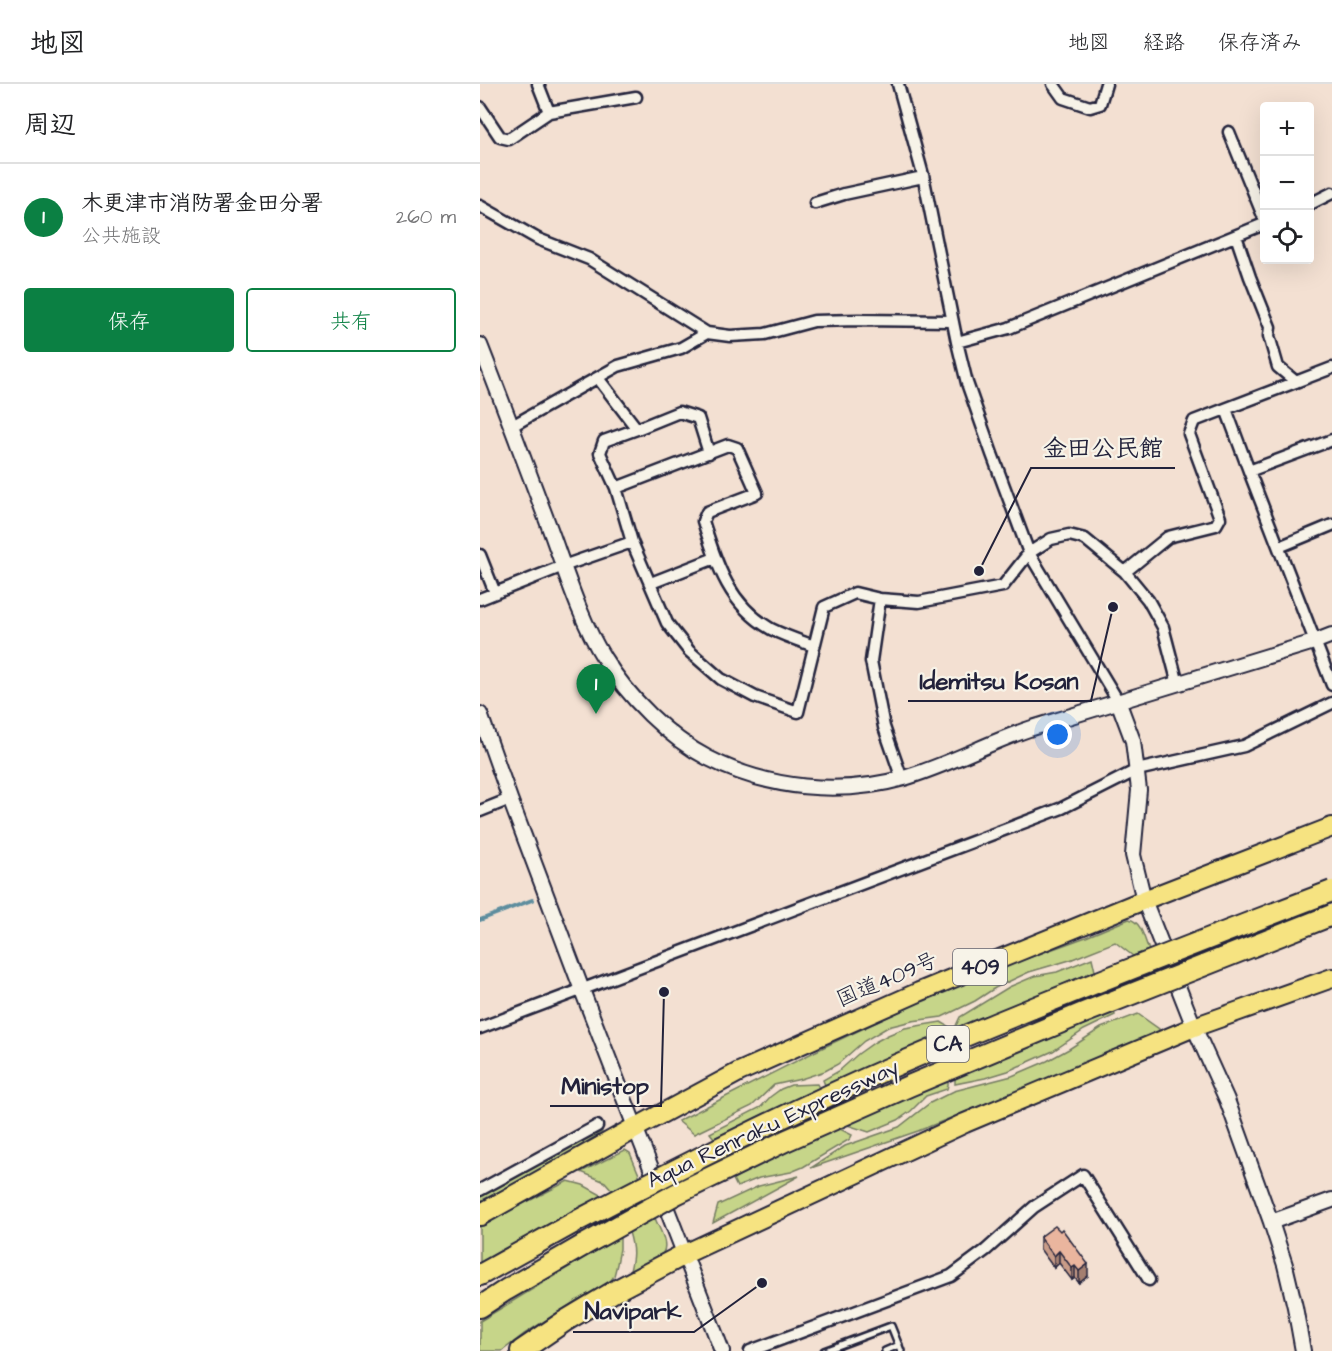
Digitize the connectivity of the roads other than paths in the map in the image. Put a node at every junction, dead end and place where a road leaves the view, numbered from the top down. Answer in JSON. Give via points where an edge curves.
{"nodes":[{"id":1,"x":538,"y":84,"type":"edge"},
{"id":2,"x":898,"y":84,"type":"edge"},
{"id":3,"x":1053,"y":84,"type":"edge"},
{"id":4,"x":1106,"y":84,"type":"edge"},
{"id":5,"x":636,"y":97,"type":"dead end"},
{"id":6,"x":480,"y":107,"type":"edge"},
{"id":7,"x":549,"y":112,"type":"junction"},
{"id":8,"x":1229,"y":132,"type":"dead end"},
{"id":9,"x":923,"y":177,"type":"junction"},
{"id":10,"x":1332,"y":193,"type":"edge"},
{"id":11,"x":1314,"y":202,"type":"edge"},
{"id":12,"x":815,"y":203,"type":"dead end"},
{"id":13,"x":480,"y":206,"type":"edge"},
{"id":14,"x":1261,"y":210,"type":"edge"},
{"id":15,"x":1260,"y":226,"type":"edge"},
{"id":16,"x":1236,"y":236,"type":"junction"},
{"id":17,"x":952,"y":321,"type":"junction"},
{"id":18,"x":707,"y":333,"type":"junction"},
{"id":19,"x":957,"y":342,"type":"junction"},
{"id":20,"x":480,"y":345,"type":"edge"},
{"id":21,"x":1332,"y":368,"type":"edge"},
{"id":22,"x":598,"y":378,"type":"junction"},
{"id":23,"x":1296,"y":382,"type":"junction"},
{"id":24,"x":1226,"y":409,"type":"junction"},
{"id":25,"x":512,"y":426,"type":"junction"},
{"id":26,"x":637,"y":429,"type":"junction"},
{"id":27,"x":1332,"y":440,"type":"edge"},
{"id":28,"x":709,"y":453,"type":"junction"},
{"id":29,"x":1249,"y":471,"type":"junction"},
{"id":30,"x":616,"y":488,"type":"junction"},
{"id":31,"x":1332,"y":525,"type":"edge"},
{"id":32,"x":632,"y":542,"type":"junction"},
{"id":33,"x":1279,"y":547,"type":"junction"},
{"id":34,"x":1029,"y":553,"type":"junction"},
{"id":35,"x":480,"y":555,"type":"edge"},
{"id":36,"x":715,"y":558,"type":"junction"},
{"id":37,"x":563,"y":566,"type":"junction"},
{"id":38,"x":1125,"y":572,"type":"junction"},
{"id":39,"x":651,"y":583,"type":"junction"},
{"id":40,"x":495,"y":593,"type":"junction"},
{"id":41,"x":480,"y":599,"type":"edge"},
{"id":42,"x":880,"y":599,"type":"junction"},
{"id":43,"x":1332,"y":635,"type":"edge"},
{"id":44,"x":1314,"y":642,"type":"junction"},
{"id":45,"x":814,"y":646,"type":"junction"},
{"id":46,"x":1178,"y":684,"type":"junction"},
{"id":47,"x":1332,"y":685,"type":"edge"},
{"id":48,"x":1118,"y":701,"type":"junction"},
{"id":49,"x":1332,"y":703,"type":"edge"},
{"id":50,"x":480,"y":714,"type":"edge"},
{"id":51,"x":1137,"y":770,"type":"junction"},
{"id":52,"x":902,"y":778,"type":"junction"},
{"id":53,"x":510,"y":799,"type":"junction"},
{"id":54,"x":480,"y":811,"type":"edge"},
{"id":55,"x":1332,"y":827,"type":"edge"},
{"id":56,"x":1332,"y":891,"type":"edge"},
{"id":57,"x":1144,"y":900,"type":"junction"},
{"id":58,"x":1332,"y":915,"type":"edge"},
{"id":59,"x":1332,"y":978,"type":"edge"},
{"id":60,"x":582,"y":990,"type":"junction"},
{"id":61,"x":1194,"y":1027,"type":"junction"},
{"id":62,"x":480,"y":1028,"type":"edge"},
{"id":63,"x":597,"y":1126,"type":"dead end"},
{"id":64,"x":637,"y":1127,"type":"junction"},
{"id":65,"x":480,"y":1190,"type":"edge"},
{"id":66,"x":1332,"y":1200,"type":"edge"},
{"id":67,"x":480,"y":1215,"type":"edge"},
{"id":68,"x":1271,"y":1222,"type":"junction"},
{"id":69,"x":685,"y":1254,"type":"junction"},
{"id":70,"x":480,"y":1275,"type":"edge"},
{"id":71,"x":1149,"y":1280,"type":"dead end"},
{"id":72,"x":480,"y":1307,"type":"edge"},
{"id":73,"x":900,"y":1348,"type":"edge"},
{"id":74,"x":522,"y":1351,"type":"edge"},
{"id":75,"x":722,"y":1351,"type":"edge"},
{"id":76,"x":750,"y":1351,"type":"edge"},
{"id":77,"x":824,"y":1351,"type":"edge"},
{"id":78,"x":885,"y":1351,"type":"edge"},
{"id":79,"x":1303,"y":1351,"type":"edge"}],
"edges":[{"from":1,"to":7,"type":"street"},
{"from":2,"to":9,"type":"street"},
{"from":3,"to":4,"type":"street","via":[[1063,98],[1090,107],[1100,104]]},
{"from":5,"to":7,"type":"street"},
{"from":6,"to":7,"type":"street","via":[[500,137],[509,139]]},
{"from":8,"to":14,"type":"street"},
{"from":9,"to":12,"type":"street"},
{"from":9,"to":17,"type":"street"},
{"from":10,"to":11,"type":"street"},
{"from":13,"to":18,"type":"street","via":[[538,239],[589,260]]},
{"from":15,"to":16,"type":"street"},
{"from":16,"to":19,"type":"street","via":[[1009,328]]},
{"from":16,"to":23,"type":"street","via":[[1270,327],[1278,367]]},
{"from":17,"to":18,"type":"street","via":[[814,321],[765,334]]},
{"from":17,"to":19,"type":"street"},
{"from":18,"to":22,"type":"street","via":[[681,348],[618,366]]},
{"from":19,"to":34,"type":"street","via":[[985,434]]},
{"from":20,"to":25,"type":"street"},
{"from":21,"to":23,"type":"street"},
{"from":22,"to":25,"type":"street"},
{"from":22,"to":26,"type":"street"},
{"from":23,"to":24,"type":"street"},
{"from":24,"to":29,"type":"street"},
{"from":24,"to":38,"type":"street","via":[[1194,421],[1189,434],[1221,518],[1216,525],[1168,537]]},
{"from":25,"to":37,"type":"street"},
{"from":26,"to":28,"type":"street","via":[[679,412],[698,418]]},
{"from":26,"to":30,"type":"street","via":[[604,441],[600,453]]},
{"from":27,"to":29,"type":"street"},
{"from":28,"to":30,"type":"street"},
{"from":28,"to":36,"type":"street","via":[[728,445],[738,448],[757,493],[707,512],[703,522]]},
{"from":29,"to":33,"type":"street"},
{"from":30,"to":32,"type":"street"},
{"from":31,"to":33,"type":"street"},
{"from":32,"to":37,"type":"street"},
{"from":32,"to":39,"type":"street"},
{"from":33,"to":44,"type":"street"},
{"from":34,"to":38,"type":"street","via":[[1051,539],[1069,534],[1085,538]]},
{"from":34,"to":42,"type":"street","via":[[1003,586],[919,602]]},
{"from":34,"to":48,"type":"street"},
{"from":35,"to":40,"type":"street"},
{"from":36,"to":39,"type":"street"},
{"from":36,"to":45,"type":"street","via":[[731,592],[748,613],[772,629]]},
{"from":37,"to":40,"type":"street"},
{"from":37,"to":52,"type":"street","via":[[586,624],[621,684],[678,738],[707,758],[745,775],[821,789]]},
{"from":38,"to":46,"type":"street","via":[[1148,600],[1163,627]]},
{"from":39,"to":45,"type":"street","via":[[667,623],[689,651],[721,679],[755,697],[798,712]]},
{"from":40,"to":41,"type":"street"},
{"from":42,"to":45,"type":"street","via":[[855,593],[824,607]]},
{"from":42,"to":52,"type":"street","via":[[871,661],[884,727]]},
{"from":43,"to":44,"type":"street"},
{"from":44,"to":46,"type":"street"},
{"from":44,"to":47,"type":"street"},
{"from":46,"to":48,"type":"street"},
{"from":48,"to":51,"type":"street","via":[[1133,741]]},
{"from":48,"to":52,"type":"street","via":[[1023,731]]},
{"from":49,"to":51,"type":"street","via":[[1244,746]]},
{"from":50,"to":53,"type":"street"},
{"from":51,"to":57,"type":"street","via":[[1133,855]]},
{"from":51,"to":60,"type":"street","via":[[1062,808]]},
{"from":53,"to":54,"type":"street"},
{"from":53,"to":60,"type":"street"},
{"from":55,"to":57,"type":"highway","name":"国道409号","number":"409"},
{"from":56,"to":70,"type":"highway","name":"Aqua Renraku Expressway","number":"CA","bridge":true,"via":[[900,1064],[776,1120],[574,1222]]},
{"from":57,"to":61,"type":"street"},
{"from":57,"to":64,"type":"highway","name":"国道409号","number":"409","via":[[919,992],[739,1072]]},
{"from":58,"to":72,"type":"highway","name":"Aqua Renraku Expressway","number":"CA","bridge":true,"via":[[1081,1014],[785,1141],[676,1194]]},
{"from":59,"to":61,"type":"highway"},
{"from":60,"to":62,"type":"street"},
{"from":60,"to":64,"type":"street"},
{"from":61,"to":68,"type":"street","via":[[1227,1100]]},
{"from":61,"to":69,"type":"highway","via":[[965,1123]]},
{"from":63,"to":65,"type":"street"},
{"from":64,"to":67,"type":"highway"},
{"from":64,"to":69,"type":"street"},
{"from":66,"to":68,"type":"street"},
{"from":68,"to":79,"type":"street","via":[[1285,1265]]},
{"from":69,"to":74,"type":"highway","via":[[615,1291]]},
{"from":69,"to":75,"type":"street"},
{"from":71,"to":76,"type":"street","via":[[1083,1175],[1034,1207],[951,1276]]},
{"from":73,"to":77,"type":"lane","via":[[891,1326]]},
{"from":73,"to":78,"type":"lane"}]}
